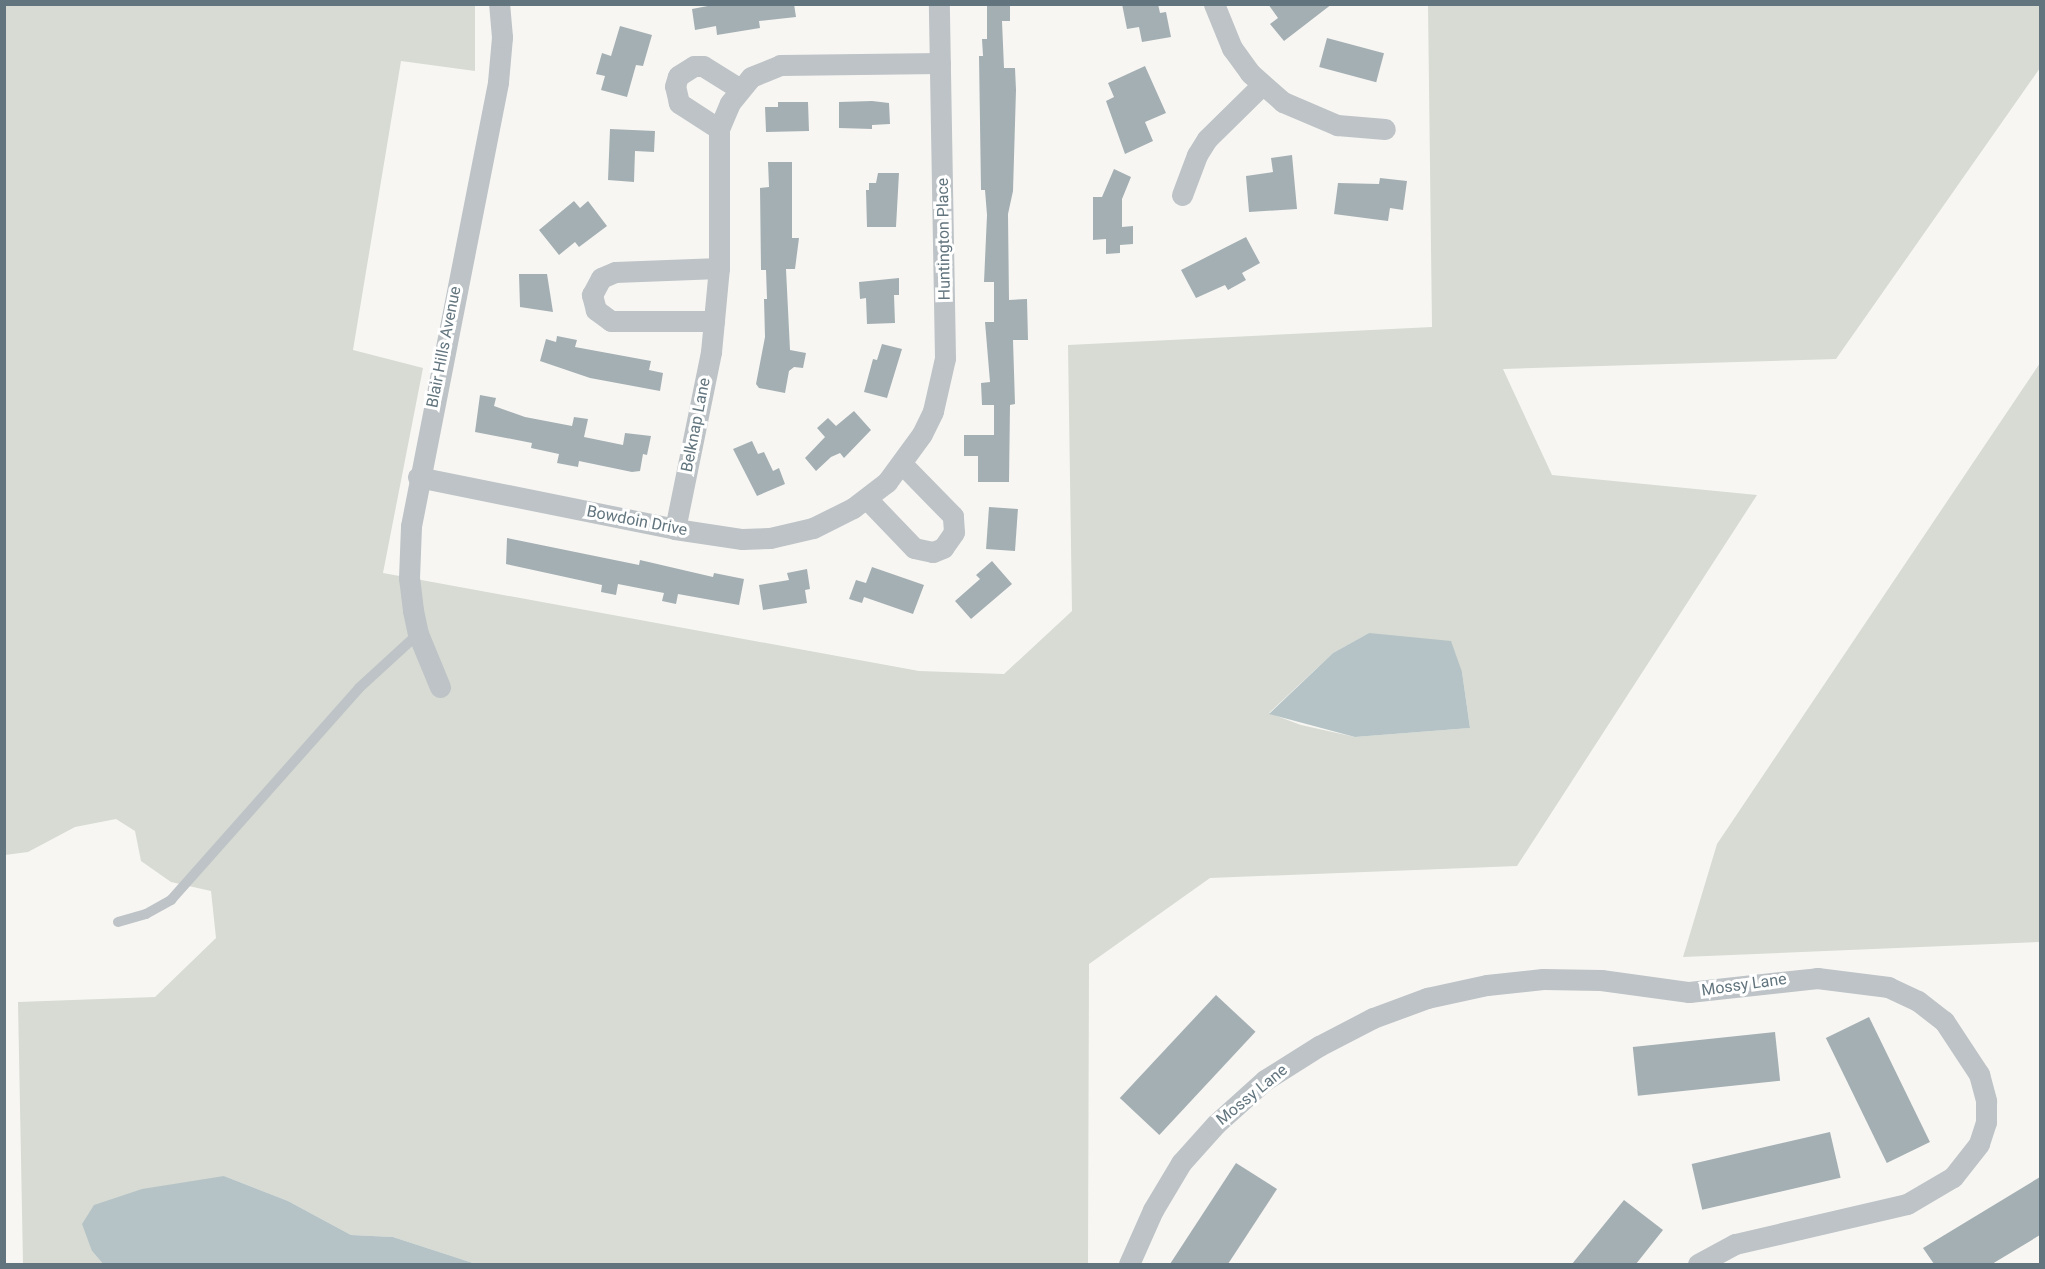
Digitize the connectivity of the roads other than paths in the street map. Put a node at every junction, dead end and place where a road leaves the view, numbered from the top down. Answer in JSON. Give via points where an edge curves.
{"nodes":[{"id":1,"x":499,"y":4,"type":"edge"},
{"id":2,"x":939,"y":4,"type":"edge"},
{"id":3,"x":1214,"y":4,"type":"edge"},
{"id":4,"x":940,"y":63,"type":"junction"},
{"id":5,"x":1262,"y":85,"type":"junction"},
{"id":6,"x":740,"y":89,"type":"junction"},
{"id":7,"x":719,"y":129,"type":"junction"},
{"id":8,"x":1385,"y":129,"type":"dead end"},
{"id":9,"x":1182,"y":195,"type":"dead end"},
{"id":10,"x":719,"y":268,"type":"junction"},
{"id":11,"x":714,"y":321,"type":"junction"},
{"id":12,"x":903,"y":465,"type":"junction"},
{"id":13,"x":418,"y":477,"type":"junction"},
{"id":14,"x":860,"y":504,"type":"junction"},
{"id":15,"x":675,"y":529,"type":"junction"},
{"id":16,"x":418,"y":634,"type":"junction"},
{"id":17,"x":440,"y":687,"type":"dead end"},
{"id":18,"x":118,"y":922,"type":"dead end"},
{"id":19,"x":1129,"y":1264,"type":"edge"},
{"id":20,"x":1698,"y":1264,"type":"edge"}],
"edges":[{"from":1,"to":13,"type":"street","name":"Blair Hills Avenue","via":[[502,37],[498,82]]},
{"from":2,"to":4,"type":"street","name":"Huntington Place"},
{"from":3,"to":5,"type":"street","via":[[1232,48]]},
{"from":4,"to":6,"type":"street","name":"Belknap Lane","via":[[780,65],[752,77]]},
{"from":4,"to":12,"type":"street","name":"Huntington Place","via":[[945,358],[933,411]]},
{"from":5,"to":8,"type":"street","via":[[1283,102],[1336,125]]},
{"from":5,"to":9,"type":"street","via":[[1207,139]]},
{"from":6,"to":7,"type":"street","name":"Belknap Lane"},
{"from":6,"to":7,"type":"street","via":[[704,66],[694,66],[678,76],[675,86],[679,103]]},
{"from":7,"to":10,"type":"street","name":"Belknap Lane"},
{"from":10,"to":11,"type":"street","name":"Belknap Lane"},
{"from":10,"to":11,"type":"street","via":[[615,272],[601,278],[592,295],[596,310],[611,321]]},
{"from":11,"to":15,"type":"street","name":"Belknap Lane"},
{"from":12,"to":14,"type":"street","name":"Huntington Place"},
{"from":12,"to":14,"type":"street","via":[[952,516],[954,532],[943,548],[933,552],[914,548]]},
{"from":13,"to":15,"type":"street","name":"Bowdoin Drive"},
{"from":13,"to":16,"type":"street","name":"Blair Hills Avenue","via":[[408,562]]},
{"from":14,"to":15,"type":"street","name":"Bowdoin Drive","via":[[813,528],[770,538],[742,539]]},
{"from":16,"to":17,"type":"street","name":"Blair Hills Avenue"},
{"from":16,"to":18,"type":"lane","via":[[359,688],[171,900],[146,914]]},
{"from":19,"to":20,"type":"street","name":"Mossy Lane","via":[[1153,1210],[1181,1163],[1216,1124],[1265,1080],[1373,1018],[1427,998],[1487,985],[1543,980],[1601,980],[1689,992],[1817,978],[1888,987],[1918,1001],[1944,1021],[1979,1074],[1986,1101],[1986,1122],[1979,1144],[1953,1177],[1907,1204],[1735,1244]]}]}
